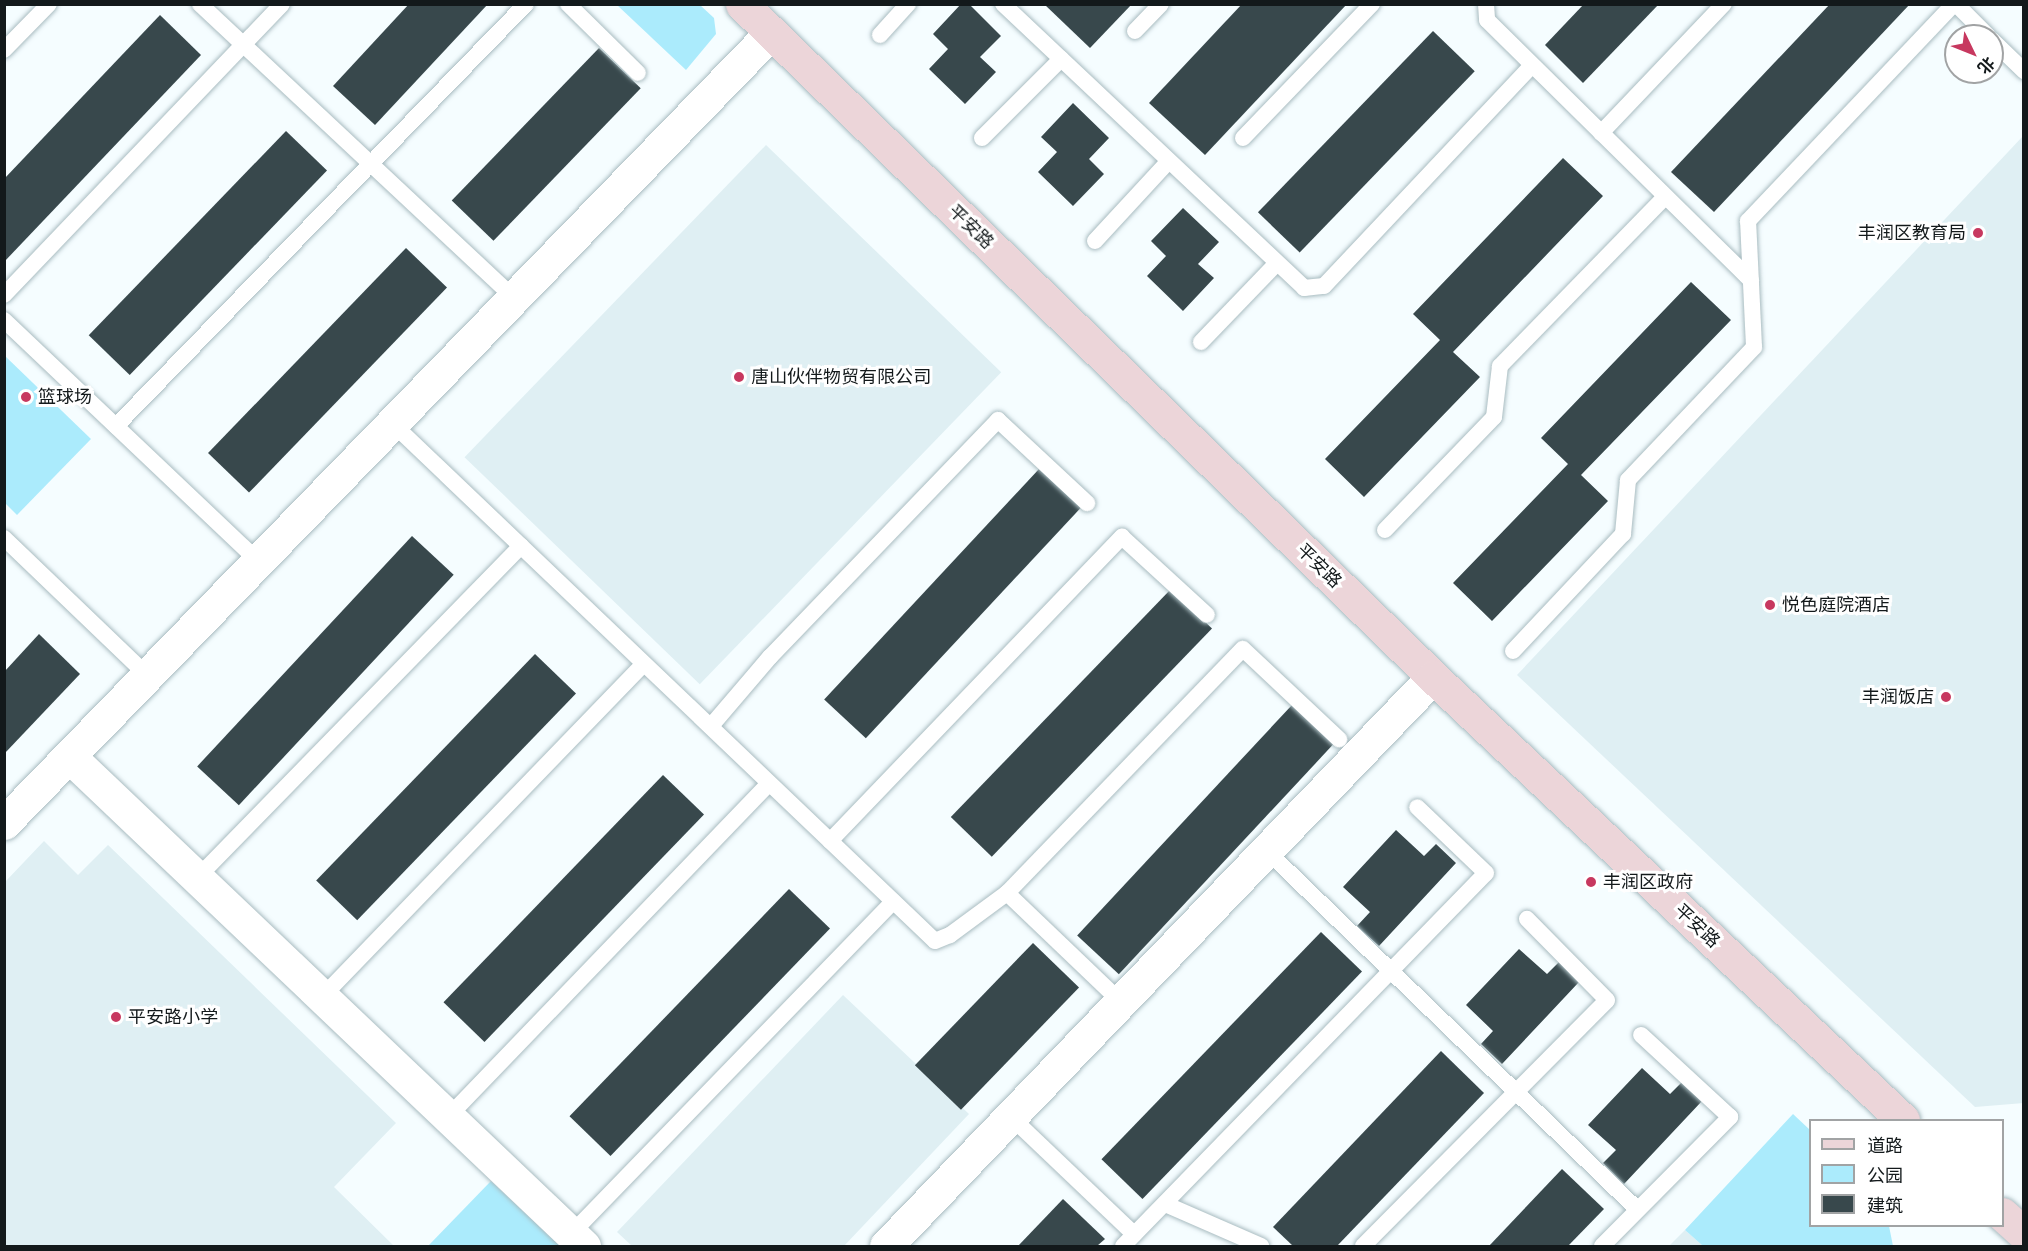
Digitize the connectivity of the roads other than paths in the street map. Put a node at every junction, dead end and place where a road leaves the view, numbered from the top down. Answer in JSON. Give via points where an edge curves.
{"nodes":[{"id":1,"x":49,"y":4,"type":"edge"},
{"id":2,"x":201,"y":4,"type":"edge"},
{"id":3,"x":282,"y":4,"type":"edge"},
{"id":4,"x":526,"y":4,"type":"edge"},
{"id":5,"x":568,"y":4,"type":"edge"},
{"id":6,"x":742,"y":4,"type":"edge"},
{"id":7,"x":908,"y":4,"type":"edge"},
{"id":8,"x":1003,"y":4,"type":"edge"},
{"id":9,"x":1161,"y":4,"type":"edge"},
{"id":10,"x":1372,"y":4,"type":"edge"},
{"id":11,"x":1486,"y":4,"type":"edge"},
{"id":12,"x":1724,"y":4,"type":"edge"},
{"id":13,"x":1955,"y":4,"type":"edge"},
{"id":14,"x":1976,"y":24,"type":"edge"},
{"id":15,"x":1135,"y":31,"type":"dead end"},
{"id":16,"x":771,"y":33,"type":"junction"},
{"id":17,"x":880,"y":35,"type":"dead end"},
{"id":18,"x":244,"y":44,"type":"junction"},
{"id":19,"x":4,"y":50,"type":"edge"},
{"id":20,"x":2004,"y":52,"type":"edge"},
{"id":21,"x":1061,"y":59,"type":"junction"},
{"id":22,"x":1532,"y":65,"type":"junction"},
{"id":23,"x":2024,"y":71,"type":"edge"},
{"id":24,"x":638,"y":73,"type":"dead end"},
{"id":25,"x":1601,"y":133,"type":"junction"},
{"id":26,"x":982,"y":138,"type":"dead end"},
{"id":27,"x":1243,"y":138,"type":"dead end"},
{"id":28,"x":1168,"y":162,"type":"junction"},
{"id":29,"x":371,"y":164,"type":"junction"},
{"id":30,"x":1665,"y":197,"type":"junction"},
{"id":31,"x":1095,"y":241,"type":"dead end"},
{"id":32,"x":1276,"y":264,"type":"junction"},
{"id":33,"x":1751,"y":280,"type":"junction"},
{"id":34,"x":4,"y":295,"type":"edge"},
{"id":35,"x":514,"y":298,"type":"junction"},
{"id":36,"x":4,"y":320,"type":"edge"},
{"id":37,"x":1201,"y":342,"type":"dead end"},
{"id":38,"x":392,"y":423,"type":"junction"},
{"id":39,"x":116,"y":426,"type":"junction"},
{"id":40,"x":1087,"y":503,"type":"dead end"},
{"id":41,"x":1384,"y":530,"type":"dead end"},
{"id":42,"x":5,"y":541,"type":"edge"},
{"id":43,"x":520,"y":546,"type":"junction"},
{"id":44,"x":258,"y":561,"type":"junction"},
{"id":45,"x":1207,"y":615,"type":"dead end"},
{"id":46,"x":1513,"y":651,"type":"dead end"},
{"id":47,"x":644,"y":664,"type":"junction"},
{"id":48,"x":148,"y":675,"type":"junction"},
{"id":49,"x":1433,"y":677,"type":"junction"},
{"id":50,"x":711,"y":726,"type":"junction"},
{"id":51,"x":1339,"y":739,"type":"dead end"},
{"id":52,"x":69,"y":756,"type":"junction"},
{"id":53,"x":768,"y":784,"type":"junction"},
{"id":54,"x":1417,"y":807,"type":"dead end"},
{"id":55,"x":4,"y":823,"type":"edge"},
{"id":56,"x":830,"y":842,"type":"junction"},
{"id":57,"x":1267,"y":851,"type":"junction"},
{"id":58,"x":197,"y":878,"type":"junction"},
{"id":59,"x":1007,"y":893,"type":"junction"},
{"id":60,"x":894,"y":902,"type":"junction"},
{"id":61,"x":1527,"y":919,"type":"dead end"},
{"id":62,"x":1390,"y":970,"type":"junction"},
{"id":63,"x":322,"y":997,"type":"junction"},
{"id":64,"x":1121,"y":1002,"type":"junction"},
{"id":65,"x":1641,"y":1035,"type":"dead end"},
{"id":66,"x":1515,"y":1091,"type":"junction"},
{"id":67,"x":448,"y":1117,"type":"junction"},
{"id":68,"x":1011,"y":1117,"type":"junction"},
{"id":69,"x":1902,"y":1119,"type":"edge"},
{"id":70,"x":1165,"y":1204,"type":"junction"},
{"id":71,"x":1638,"y":1210,"type":"junction"},
{"id":72,"x":2004,"y":1216,"type":"edge"},
{"id":73,"x":2024,"y":1234,"type":"edge"},
{"id":74,"x":578,"y":1240,"type":"edge"},
{"id":75,"x":1129,"y":1240,"type":"edge"},
{"id":76,"x":2024,"y":1240,"type":"edge"},
{"id":77,"x":886,"y":1246,"type":"edge"},
{"id":78,"x":1261,"y":1246,"type":"edge"},
{"id":79,"x":1363,"y":1246,"type":"edge"},
{"id":80,"x":1602,"y":1246,"type":"edge"},
{"id":81,"x":2018,"y":1246,"type":"edge"}],
"edges":[{"from":1,"to":19,"type":"lane"},
{"from":2,"to":18,"type":"lane"},
{"from":3,"to":18,"type":"lane"},
{"from":4,"to":29,"type":"lane"},
{"from":5,"to":24,"type":"lane"},
{"from":6,"to":16,"type":"street","name":"平安路"},
{"from":7,"to":17,"type":"lane"},
{"from":8,"to":21,"type":"lane"},
{"from":9,"to":15,"type":"lane"},
{"from":10,"to":27,"type":"lane"},
{"from":11,"to":22,"type":"lane","via":[[1487,20]]},
{"from":12,"to":25,"type":"lane"},
{"from":13,"to":14,"type":"lane"},
{"from":13,"to":33,"type":"lane","via":[[1748,221]]},
{"from":16,"to":35,"type":"street"},
{"from":16,"to":49,"type":"street","name":"平安路"},
{"from":18,"to":29,"type":"lane"},
{"from":18,"to":34,"type":"lane"},
{"from":20,"to":23,"type":"lane"},
{"from":21,"to":26,"type":"lane"},
{"from":21,"to":28,"type":"lane"},
{"from":22,"to":25,"type":"lane"},
{"from":22,"to":32,"type":"lane","via":[[1324,286],[1304,288]]},
{"from":25,"to":30,"type":"lane"},
{"from":28,"to":31,"type":"lane"},
{"from":28,"to":32,"type":"lane"},
{"from":29,"to":35,"type":"lane"},
{"from":29,"to":39,"type":"lane"},
{"from":30,"to":33,"type":"lane"},
{"from":30,"to":41,"type":"lane","via":[[1500,366],[1494,417]]},
{"from":32,"to":37,"type":"lane"},
{"from":33,"to":46,"type":"lane","via":[[1754,347],[1628,480],[1623,534]]},
{"from":35,"to":38,"type":"street"},
{"from":36,"to":39,"type":"lane"},
{"from":38,"to":43,"type":"lane"},
{"from":38,"to":44,"type":"street"},
{"from":39,"to":44,"type":"lane"},
{"from":40,"to":50,"type":"lane","via":[[998,420],[770,657]]},
{"from":42,"to":48,"type":"lane"},
{"from":43,"to":47,"type":"lane"},
{"from":43,"to":58,"type":"lane"},
{"from":44,"to":48,"type":"street"},
{"from":45,"to":56,"type":"lane","via":[[1122,537]]},
{"from":47,"to":50,"type":"lane"},
{"from":47,"to":63,"type":"lane"},
{"from":48,"to":52,"type":"street"},
{"from":49,"to":57,"type":"street"},
{"from":49,"to":69,"type":"street","name":"平安路"},
{"from":50,"to":53,"type":"lane"},
{"from":51,"to":59,"type":"lane","via":[[1243,649]]},
{"from":52,"to":55,"type":"street"},
{"from":52,"to":58,"type":"street"},
{"from":53,"to":56,"type":"lane"},
{"from":53,"to":67,"type":"lane"},
{"from":54,"to":62,"type":"lane","via":[[1486,873]]},
{"from":56,"to":60,"type":"lane"},
{"from":57,"to":62,"type":"lane"},
{"from":57,"to":64,"type":"street"},
{"from":58,"to":63,"type":"street"},
{"from":59,"to":60,"type":"lane","via":[[950,935],[935,941]]},
{"from":59,"to":64,"type":"lane"},
{"from":60,"to":74,"type":"lane"},
{"from":61,"to":66,"type":"lane","via":[[1607,1000]]},
{"from":62,"to":66,"type":"lane"},
{"from":62,"to":70,"type":"lane"},
{"from":63,"to":67,"type":"street"},
{"from":64,"to":68,"type":"street"},
{"from":65,"to":71,"type":"lane","via":[[1730,1117]]},
{"from":66,"to":71,"type":"lane"},
{"from":66,"to":79,"type":"lane"},
{"from":67,"to":74,"type":"street"},
{"from":68,"to":75,"type":"lane"},
{"from":68,"to":77,"type":"street"},
{"from":70,"to":75,"type":"lane"},
{"from":70,"to":78,"type":"lane"},
{"from":71,"to":80,"type":"lane"},
{"from":72,"to":73,"type":"street"},
{"from":76,"to":81,"type":"street"}]}
